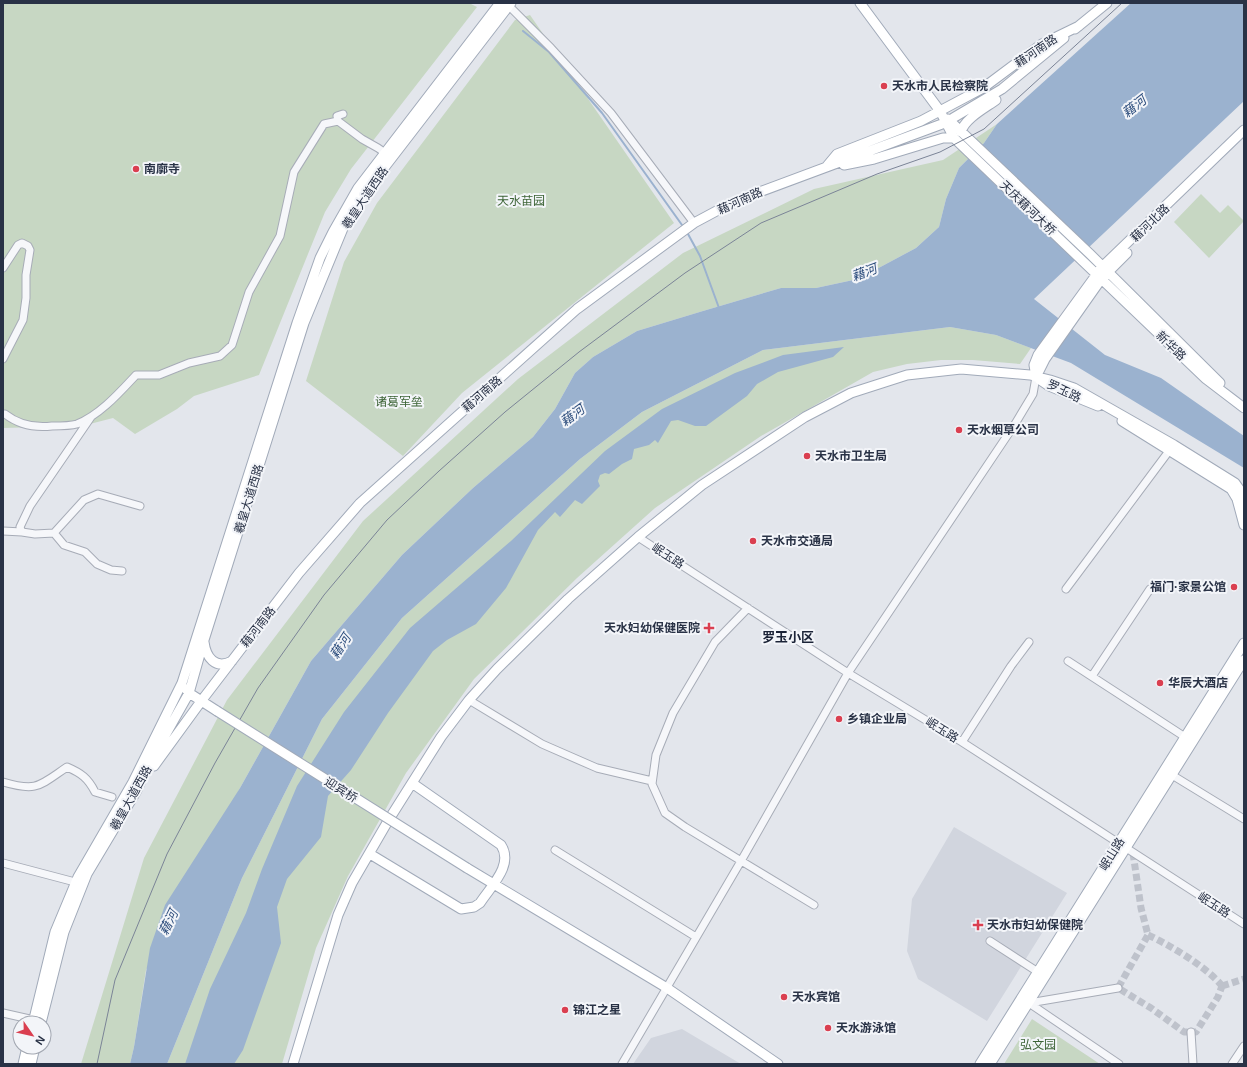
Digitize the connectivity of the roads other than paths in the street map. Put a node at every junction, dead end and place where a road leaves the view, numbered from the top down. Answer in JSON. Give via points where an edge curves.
{"nodes":[{"id":1,"x":860,"y":3,"type":"edge"},
{"id":2,"x":1107,"y":3,"type":"edge"},
{"id":3,"x":506,"y":4,"type":"edge"},
{"id":4,"x":1079,"y":26,"type":"junction"},
{"id":5,"x":1061,"y":40,"type":"junction"},
{"id":6,"x":940,"y":112,"type":"junction"},
{"id":7,"x":344,"y":114,"type":"dead end"},
{"id":8,"x":954,"y":118,"type":"dead end"},
{"id":9,"x":338,"y":121,"type":"junction"},
{"id":10,"x":942,"y":124,"type":"dead end"},
{"id":11,"x":1244,"y":130,"type":"edge"},
{"id":12,"x":958,"y":135,"type":"junction"},
{"id":13,"x":1244,"y":139,"type":"edge"},
{"id":14,"x":385,"y":153,"type":"junction"},
{"id":15,"x":826,"y":167,"type":"junction"},
{"id":16,"x":694,"y":223,"type":"junction"},
{"id":17,"x":3,"y":268,"type":"edge"},
{"id":18,"x":1102,"y":273,"type":"junction"},
{"id":19,"x":3,"y":359,"type":"edge"},
{"id":20,"x":1036,"y":377,"type":"junction"},
{"id":21,"x":1244,"y":403,"type":"edge"},
{"id":22,"x":1244,"y":408,"type":"edge"},
{"id":23,"x":92,"y":415,"type":"junction"},
{"id":24,"x":5,"y":417,"type":"edge"},
{"id":25,"x":1169,"y":451,"type":"junction"},
{"id":26,"x":1244,"y":503,"type":"edge"},
{"id":27,"x":140,"y":506,"type":"dead end"},
{"id":28,"x":1244,"y":524,"type":"edge"},
{"id":29,"x":3,"y":531,"type":"edge"},
{"id":30,"x":22,"y":532,"type":"junction"},
{"id":31,"x":54,"y":532,"type":"junction"},
{"id":32,"x":638,"y":537,"type":"junction"},
{"id":33,"x":122,"y":571,"type":"dead end"},
{"id":34,"x":1066,"y":589,"type":"dead end"},
{"id":35,"x":1150,"y":589,"type":"dead end"},
{"id":36,"x":748,"y":608,"type":"junction"},
{"id":37,"x":204,"y":640,"type":"junction"},
{"id":38,"x":1029,"y":642,"type":"dead end"},
{"id":39,"x":1244,"y":643,"type":"edge"},
{"id":40,"x":232,"y":661,"type":"junction"},
{"id":41,"x":1068,"y":661,"type":"dead end"},
{"id":42,"x":1244,"y":662,"type":"edge"},
{"id":43,"x":848,"y":672,"type":"junction"},
{"id":44,"x":1092,"y":676,"type":"junction"},
{"id":45,"x":182,"y":683,"type":"junction"},
{"id":46,"x":189,"y":693,"type":"junction"},
{"id":47,"x":202,"y":700,"type":"junction"},
{"id":48,"x":469,"y":700,"type":"junction"},
{"id":49,"x":1186,"y":737,"type":"junction"},
{"id":50,"x":962,"y":742,"type":"junction"},
{"id":51,"x":1172,"y":775,"type":"junction"},
{"id":52,"x":652,"y":781,"type":"junction"},
{"id":53,"x":3,"y":782,"type":"edge"},
{"id":54,"x":412,"y":783,"type":"junction"},
{"id":55,"x":136,"y":792,"type":"junction"},
{"id":56,"x":112,"y":797,"type":"dead end"},
{"id":57,"x":1244,"y":819,"type":"edge"},
{"id":58,"x":1122,"y":846,"type":"junction"},
{"id":59,"x":555,"y":850,"type":"dead end"},
{"id":60,"x":370,"y":854,"type":"junction"},
{"id":61,"x":741,"y":861,"type":"junction"},
{"id":62,"x":3,"y":862,"type":"edge"},
{"id":63,"x":76,"y":882,"type":"junction"},
{"id":64,"x":492,"y":884,"type":"junction"},
{"id":65,"x":814,"y":905,"type":"dead end"},
{"id":66,"x":1244,"y":924,"type":"edge"},
{"id":67,"x":696,"y":937,"type":"junction"},
{"id":68,"x":990,"y":941,"type":"dead end"},
{"id":69,"x":1038,"y":972,"type":"junction"},
{"id":70,"x":667,"y":988,"type":"junction"},
{"id":71,"x":1118,"y":988,"type":"dead end"},
{"id":72,"x":1029,"y":1003,"type":"junction"},
{"id":73,"x":37,"y":1015,"type":"edge"},
{"id":74,"x":38,"y":1015,"type":"edge"},
{"id":75,"x":1191,"y":1032,"type":"dead end"},
{"id":76,"x":1244,"y":1046,"type":"edge"},
{"id":77,"x":293,"y":1064,"type":"edge"},
{"id":78,"x":622,"y":1064,"type":"edge"},
{"id":79,"x":778,"y":1064,"type":"edge"},
{"id":80,"x":980,"y":1064,"type":"edge"},
{"id":81,"x":990,"y":1064,"type":"edge"},
{"id":82,"x":1119,"y":1064,"type":"edge"},
{"id":83,"x":1193,"y":1064,"type":"edge"},
{"id":84,"x":1232,"y":1064,"type":"edge"}],
"edges":[{"from":1,"to":6,"type":"main road","name":"天庆藉河大桥"},
{"from":2,"to":4,"type":"main road","name":"藉河南路"},
{"from":3,"to":14,"type":"main road","name":"羲皇大道西路"},
{"from":3,"to":16,"type":"street","via":[[611,113]]},
{"from":4,"to":5,"type":"main road","name":"藉河南路"},
{"from":4,"to":6,"type":"main road","name":"藉河南路","via":[[1042,44],[983,88]]},
{"from":5,"to":8,"type":"main road","name":"藉河南路","via":[[1002,89]]},
{"from":5,"to":12,"type":"main road","name":"藉河南路","via":[[1052,53],[998,100],[967,122]]},
{"from":6,"to":12,"type":"main road","name":"天庆藉河大桥"},
{"from":6,"to":15,"type":"main road","name":"藉河南路","via":[[837,154]]},
{"from":7,"to":9,"type":"street","via":[[337,116]]},
{"from":9,"to":14,"type":"street"},
{"from":9,"to":23,"type":"street","via":[[324,124],[294,172],[280,236],[249,292],[232,345],[220,356],[159,375],[136,374],[116,396]]},
{"from":10,"to":15,"type":"main road","name":"藉河南路"},
{"from":11,"to":18,"type":"main road","name":"藉河北路"},
{"from":12,"to":15,"type":"main road","name":"藉河南路","via":[[874,160]]},
{"from":12,"to":18,"type":"main road","name":"天庆藉河大桥"},
{"from":13,"to":18,"type":"main road","name":"藉河北路"},
{"from":14,"to":37,"type":"main road","name":"羲皇大道西路","via":[[344,226],[304,323]]},
{"from":14,"to":45,"type":"main road","name":"羲皇大道西路","via":[[358,188],[320,258]]},
{"from":15,"to":16,"type":"main road","name":"藉河南路","via":[[754,194]]},
{"from":16,"to":40,"type":"main road","name":"藉河南路","via":[[577,310],[360,503],[299,573]]},
{"from":17,"to":19,"type":"street","via":[[18,245],[22,243],[28,246],[30,250],[24,320]]},
{"from":18,"to":20,"type":"main road","name":"藉河北路","via":[[1042,357]]},
{"from":18,"to":21,"type":"main road","name":"新华路"},
{"from":18,"to":22,"type":"main road","name":"新华路","via":[[1206,379]]},
{"from":20,"to":25,"type":"main road","name":"罗玉路","via":[[1049,386],[1100,407]]},
{"from":20,"to":26,"type":"main road","name":"罗玉路","via":[[1074,388],[1180,448],[1235,483],[1242,493]]},
{"from":20,"to":32,"type":"main road","via":[[961,369],[907,375],[851,393],[805,417],[702,485]]},
{"from":20,"to":43,"type":"street","via":[[1033,394],[1015,424]]},
{"from":23,"to":24,"type":"street","via":[[76,424],[42,427]]},
{"from":23,"to":30,"type":"street","via":[[30,506],[20,527]]},
{"from":25,"to":28,"type":"main road","name":"罗玉路","via":[[1231,489],[1237,499]]},
{"from":25,"to":34,"type":"street"},
{"from":27,"to":31,"type":"street","via":[[98,494],[84,500]]},
{"from":29,"to":30,"type":"street"},
{"from":30,"to":31,"type":"street"},
{"from":31,"to":33,"type":"street","via":[[64,545],[85,552],[97,564]]},
{"from":32,"to":36,"type":"street","name":"岷玉路"},
{"from":32,"to":48,"type":"main road","via":[[562,604]]},
{"from":35,"to":44,"type":"street"},
{"from":36,"to":43,"type":"street","name":"岷玉路"},
{"from":36,"to":52,"type":"street","via":[[714,642],[673,713],[656,755]]},
{"from":37,"to":40,"type":"main road","via":[[207,656],[211,661],[221,664]]},
{"from":37,"to":46,"type":"main road","name":"羲皇大道西路"},
{"from":38,"to":50,"type":"street"},
{"from":39,"to":49,"type":"main road","name":"岷山路"},
{"from":40,"to":47,"type":"main road","name":"藉河南路"},
{"from":41,"to":44,"type":"street"},
{"from":42,"to":51,"type":"main road","name":"岷山路"},
{"from":43,"to":50,"type":"street","name":"岷玉路"},
{"from":43,"to":61,"type":"street"},
{"from":44,"to":49,"type":"street"},
{"from":45,"to":46,"type":"main road"},
{"from":45,"to":63,"type":"main road","name":"羲皇大道西路","via":[[133,782]]},
{"from":46,"to":47,"type":"main road","name":"迎宾桥"},
{"from":46,"to":55,"type":"main road","name":"羲皇大道西路"},
{"from":47,"to":55,"type":"main road","name":"藉河南路"},
{"from":47,"to":64,"type":"main road","name":"迎宾桥","bridge":true},
{"from":48,"to":52,"type":"street","via":[[542,744],[597,768]]},
{"from":48,"to":54,"type":"main road","via":[[441,737]]},
{"from":49,"to":58,"type":"main road","name":"岷山路"},
{"from":50,"to":58,"type":"street","name":"岷玉路"},
{"from":51,"to":57,"type":"street"},
{"from":51,"to":58,"type":"main road","name":"岷山路"},
{"from":52,"to":61,"type":"street","via":[[665,813]]},
{"from":53,"to":56,"type":"street","via":[[24,788],[38,786],[67,767],[88,780],[95,792]]},
{"from":54,"to":60,"type":"main road"},
{"from":54,"to":64,"type":"main road","via":[[501,845],[505,862]]},
{"from":55,"to":74,"type":"main road","name":"羲皇大道西路","via":[[87,874],[64,932]]},
{"from":58,"to":66,"type":"street","name":"岷玉路"},
{"from":58,"to":69,"type":"main road","name":"岷山路"},
{"from":58,"to":72,"type":"main road","name":"岷山路"},
{"from":59,"to":67,"type":"street"},
{"from":60,"to":64,"type":"main road","via":[[461,909],[474,907],[480,903]]},
{"from":60,"to":77,"type":"main road","via":[[352,883],[338,915]]},
{"from":61,"to":65,"type":"street"},
{"from":61,"to":67,"type":"street"},
{"from":62,"to":63,"type":"street"},
{"from":63,"to":73,"type":"main road","name":"羲皇大道西路","via":[[55,932]]},
{"from":64,"to":70,"type":"main road","name":"迎宾桥"},
{"from":67,"to":70,"type":"street"},
{"from":68,"to":69,"type":"street"},
{"from":69,"to":80,"type":"main road","name":"岷山路"},
{"from":70,"to":78,"type":"street"},
{"from":70,"to":79,"type":"main road","name":"迎宾桥"},
{"from":71,"to":72,"type":"street"},
{"from":72,"to":81,"type":"main road","name":"岷山路"},
{"from":72,"to":82,"type":"street"},
{"from":75,"to":83,"type":"street"},
{"from":76,"to":84,"type":"street"}]}
